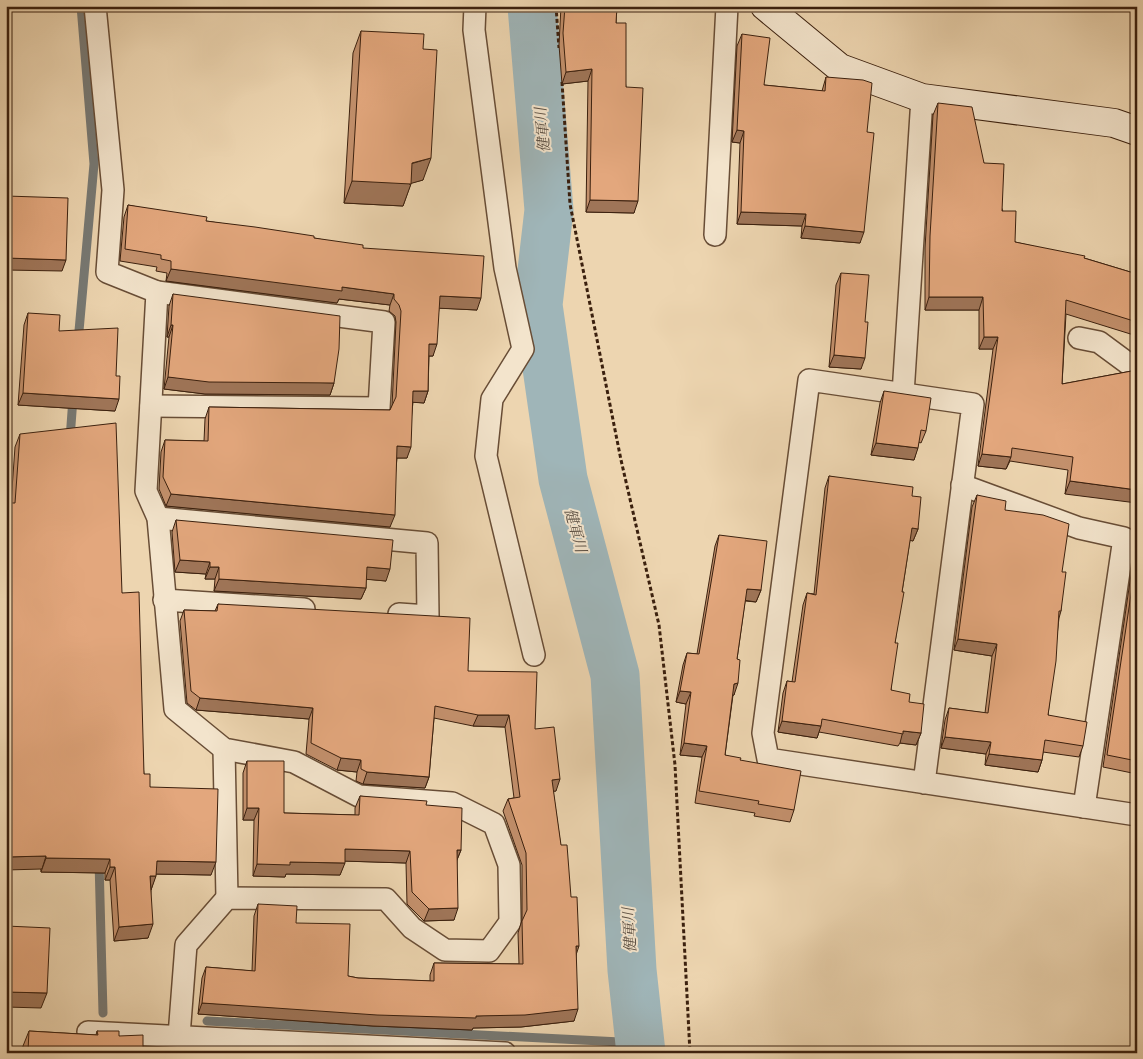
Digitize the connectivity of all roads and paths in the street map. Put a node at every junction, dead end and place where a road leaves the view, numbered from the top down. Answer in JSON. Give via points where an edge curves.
{"nodes":[{"id":1,"x":95,"y":6,"type":"edge"},
{"id":2,"x":475,"y":6,"type":"edge"},
{"id":3,"x":556,"y":6,"type":"edge"},
{"id":4,"x":727,"y":6,"type":"edge"},
{"id":5,"x":765,"y":6,"type":"edge"},
{"id":6,"x":560,"y":56,"type":"dead end"},
{"id":7,"x":561,"y":74,"type":"dead end"},
{"id":8,"x":922,"y":98,"type":"junction"},
{"id":9,"x":1137,"y":131,"type":"edge"},
{"id":10,"x":715,"y":235,"type":"dead end"},
{"id":11,"x":157,"y":292,"type":"junction"},
{"id":12,"x":1079,"y":338,"type":"dead end"},
{"id":13,"x":1137,"y":370,"type":"edge"},
{"id":14,"x":903,"y":394,"type":"junction"},
{"id":15,"x":151,"y":406,"type":"junction"},
{"id":16,"x":962,"y":485,"type":"junction"},
{"id":17,"x":158,"y":518,"type":"junction"},
{"id":18,"x":164,"y":600,"type":"junction"},
{"id":19,"x":320,"y":610,"type":"edge"},
{"id":20,"x":379,"y":613,"type":"edge"},
{"id":21,"x":534,"y":654,"type":"dead end"},
{"id":22,"x":224,"y":749,"type":"junction"},
{"id":23,"x":924,"y":783,"type":"junction"},
{"id":24,"x":1084,"y":807,"type":"junction"},
{"id":25,"x":1137,"y":815,"type":"edge"},
{"id":26,"x":228,"y":898,"type":"junction"},
{"id":27,"x":88,"y":1032,"type":"edge"},
{"id":28,"x":180,"y":1036,"type":"junction"},
{"id":29,"x":147,"y":1043,"type":"edge"},
{"id":30,"x":505,"y":1053,"type":"edge"},
{"id":31,"x":690,"y":1053,"type":"edge"}],
"edges":[{"from":1,"to":11,"type":"street","via":[[114,190],[107,272]]},
{"from":2,"to":21,"type":"street","via":[[474,30],[505,268],[523,349],[492,398],[486,456]]},
{"from":3,"to":6,"type":"path"},
{"from":4,"to":10,"type":"street"},
{"from":5,"to":8,"type":"street","via":[[840,68]]},
{"from":7,"to":31,"type":"path","via":[[570,204],[620,460],[660,625],[675,766]]},
{"from":8,"to":9,"type":"street","via":[[1114,123]]},
{"from":8,"to":14,"type":"street"},
{"from":11,"to":15,"type":"street"},
{"from":11,"to":15,"type":"street","via":[[384,322],[379,408]]},
{"from":12,"to":13,"type":"street","via":[[1099,342]]},
{"from":14,"to":16,"type":"street","via":[[973,404]]},
{"from":14,"to":23,"type":"street","via":[[809,380],[763,733],[768,759]]},
{"from":15,"to":17,"type":"street","via":[[146,491]]},
{"from":16,"to":23,"type":"street"},
{"from":16,"to":24,"type":"street","via":[[1079,528],[1124,538]]},
{"from":17,"to":18,"type":"street"},
{"from":17,"to":20,"type":"street","via":[[427,543],[428,616]]},
{"from":18,"to":19,"type":"street"},
{"from":18,"to":22,"type":"street","via":[[175,709]]},
{"from":22,"to":26,"type":"street"},
{"from":22,"to":26,"type":"street","via":[[294,762],[359,796],[452,804],[494,824],[509,865],[510,922],[489,951],[445,950],[412,928],[386,899]]},
{"from":23,"to":24,"type":"street"},
{"from":24,"to":25,"type":"street"},
{"from":26,"to":28,"type":"street","via":[[186,945]]},
{"from":27,"to":29,"type":"street"},
{"from":28,"to":29,"type":"street"},
{"from":28,"to":30,"type":"street"}]}
